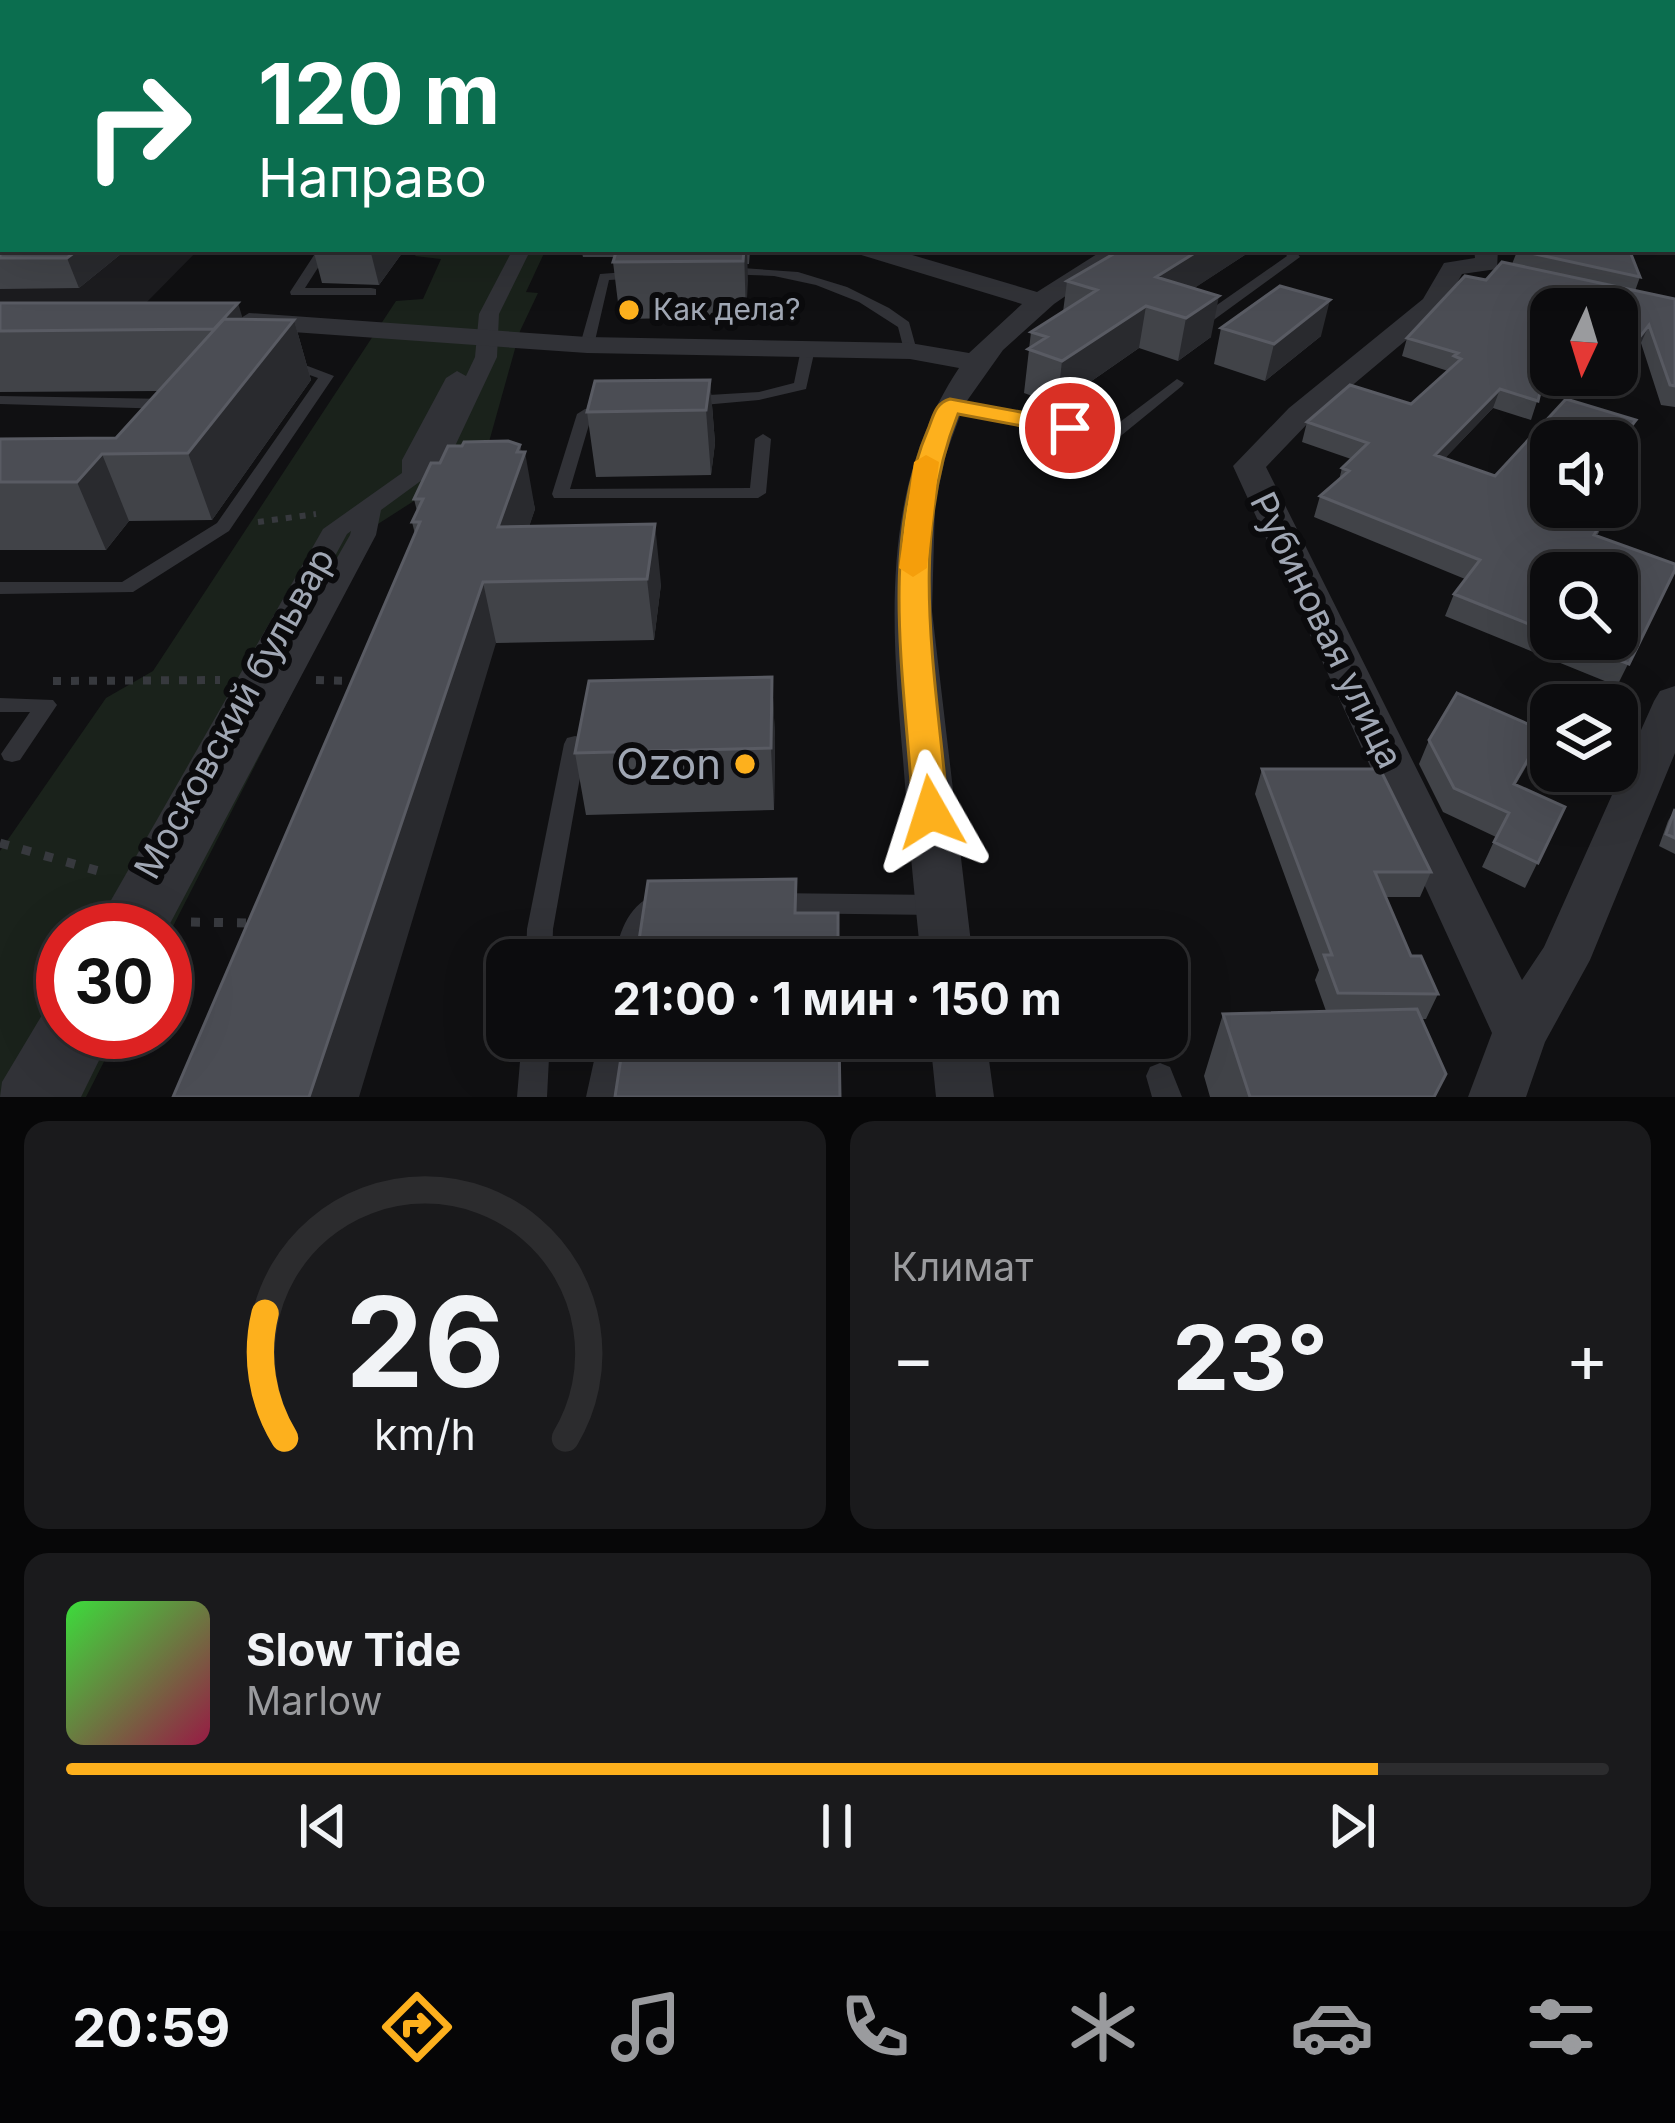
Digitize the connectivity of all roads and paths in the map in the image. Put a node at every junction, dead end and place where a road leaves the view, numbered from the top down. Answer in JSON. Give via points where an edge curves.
{"nodes":[{"id":1,"x":322,"y":252,"type":"edge"},
{"id":2,"x":884,"y":252,"type":"edge"},
{"id":3,"x":1117,"y":252,"type":"edge"},
{"id":4,"x":1290,"y":252,"type":"edge"},
{"id":5,"x":527,"y":257,"type":"edge"},
{"id":6,"x":1493,"y":262,"type":"edge"},
{"id":7,"x":714,"y":271,"type":"edge"},
{"id":8,"x":648,"y":274,"type":"edge"},
{"id":9,"x":371,"y":292,"type":"dead end"},
{"id":10,"x":1039,"y":302,"type":"junction"},
{"id":11,"x":218,"y":319,"type":"edge"},
{"id":12,"x":1198,"y":325,"type":"edge"},
{"id":13,"x":484,"y":338,"type":"junction"},
{"id":14,"x":586,"y":345,"type":"junction"},
{"id":15,"x":808,"y":349,"type":"junction"},
{"id":16,"x":910,"y":351,"type":"junction"},
{"id":17,"x":262,"y":354,"type":"edge"},
{"id":18,"x":976,"y":363,"type":"junction"},
{"id":19,"x":1177,"y":383,"type":"dead end"},
{"id":20,"x":0,"y":400,"type":"edge"},
{"id":21,"x":664,"y":404,"type":"edge"},
{"id":22,"x":950,"y":406,"type":"junction"},
{"id":23,"x":625,"y":409,"type":"edge"},
{"id":24,"x":168,"y":424,"type":"edge"},
{"id":25,"x":763,"y":439,"type":"dead end"},
{"id":26,"x":376,"y":505,"type":"junction"},
{"id":27,"x":223,"y":527,"type":"junction"},
{"id":28,"x":0,"y":588,"type":"edge"},
{"id":29,"x":297,"y":630,"type":"junction"},
{"id":30,"x":43,"y":681,"type":"dead end"},
{"id":31,"x":254,"y":681,"type":"junction"},
{"id":32,"x":1675,"y":701,"type":"edge"},
{"id":33,"x":0,"y":705,"type":"edge"},
{"id":34,"x":575,"y":743,"type":"edge"},
{"id":35,"x":12,"y":754,"type":"dead end"},
{"id":36,"x":0,"y":843,"type":"edge"},
{"id":37,"x":158,"y":870,"type":"junction"},
{"id":38,"x":683,"y":902,"type":"edge"},
{"id":39,"x":133,"y":903,"type":"edge"},
{"id":40,"x":153,"y":903,"type":"edge"},
{"id":41,"x":754,"y":903,"type":"edge"},
{"id":42,"x":941,"y":905,"type":"junction"},
{"id":43,"x":249,"y":923,"type":"edge"},
{"id":44,"x":192,"y":925,"type":"edge"},
{"id":45,"x":540,"y":939,"type":"edge"},
{"id":46,"x":631,"y":939,"type":"edge"},
{"id":47,"x":945,"y":939,"type":"edge"},
{"id":48,"x":1520,"y":1034,"type":"junction"},
{"id":49,"x":39,"y":1059,"type":"edge"},
{"id":50,"x":78,"y":1059,"type":"edge"},
{"id":51,"x":535,"y":1059,"type":"edge"},
{"id":52,"x":609,"y":1059,"type":"edge"},
{"id":53,"x":960,"y":1059,"type":"edge"},
{"id":54,"x":17,"y":1097,"type":"edge"},
{"id":55,"x":58,"y":1097,"type":"edge"},
{"id":56,"x":532,"y":1097,"type":"edge"},
{"id":57,"x":602,"y":1097,"type":"edge"},
{"id":58,"x":965,"y":1097,"type":"edge"},
{"id":59,"x":1497,"y":1097,"type":"edge"}],
"edges":[{"from":1,"to":9,"type":"lane","via":[[296,292]]},
{"from":2,"to":10,"type":"street"},
{"from":3,"to":10,"type":"street"},
{"from":4,"to":12,"type":"lane","via":[[1294,257]]},
{"from":5,"to":13,"type":"street","via":[[508,316]]},
{"from":6,"to":48,"type":"street","name":"Рубиновая улица","via":[[1453,268],[1420,316],[1249,466]]},
{"from":7,"to":16,"type":"lane","via":[[758,269],[851,290],[904,325]]},
{"from":8,"to":14,"type":"lane","via":[[604,277]]},
{"from":10,"to":18,"type":"street"},
{"from":11,"to":13,"type":"street"},
{"from":13,"to":14,"type":"street"},
{"from":13,"to":26,"type":"street","via":[[486,357],[453,404],[436,461]]},
{"from":14,"to":15,"type":"street"},
{"from":15,"to":16,"type":"street"},
{"from":15,"to":21,"type":"lane","via":[[801,386]]},
{"from":16,"to":18,"type":"street"},
{"from":17,"to":27,"type":"lane","via":[[327,376]]},
{"from":18,"to":22,"type":"street"},
{"from":19,"to":22,"type":"lane","via":[[1111,436]]},
{"from":20,"to":24,"type":"lane","via":[[165,402],[180,410]]},
{"from":22,"to":42,"type":"street","via":[[927,459],[913,566]]},
{"from":23,"to":25,"type":"lane","via":[[585,414],[560,494],[758,493]]},
{"from":26,"to":27,"type":"path"},
{"from":26,"to":29,"type":"street","name":"Московский бульвар"},
{"from":27,"to":28,"type":"lane","via":[[126,588]]},
{"from":29,"to":31,"type":"street","name":"Московский бульвар"},
{"from":29,"to":37,"type":"street","name":"Московский бульвар"},
{"from":30,"to":31,"type":"path"},
{"from":31,"to":37,"type":"street","name":"Московский бульвар"},
{"from":32,"to":48,"type":"street","via":[[1564,960]]},
{"from":33,"to":35,"type":"lane","via":[[46,705]]},
{"from":34,"to":45,"type":"lane"},
{"from":36,"to":37,"type":"path"},
{"from":37,"to":39,"type":"street","name":"Московский бульвар"},
{"from":37,"to":40,"type":"street","name":"Московский бульвар"},
{"from":38,"to":46,"type":"lane","via":[[647,908]]},
{"from":41,"to":42,"type":"lane"},
{"from":42,"to":47,"type":"street"},
{"from":43,"to":44,"type":"path"},
{"from":48,"to":59,"type":"street"},
{"from":49,"to":54,"type":"street"},
{"from":50,"to":55,"type":"street"},
{"from":51,"to":56,"type":"lane"},
{"from":52,"to":57,"type":"lane"},
{"from":53,"to":58,"type":"street"}]}
